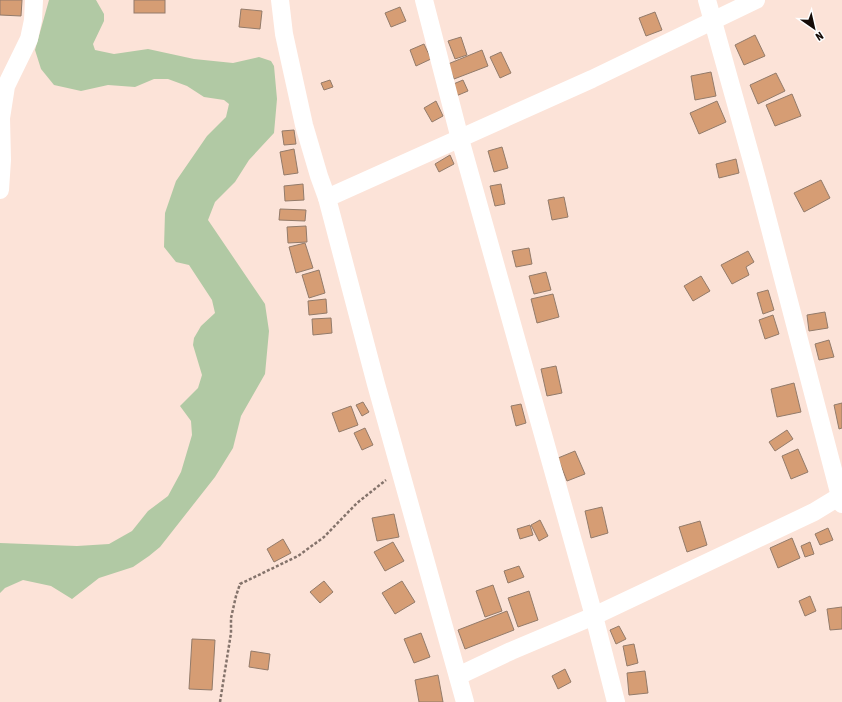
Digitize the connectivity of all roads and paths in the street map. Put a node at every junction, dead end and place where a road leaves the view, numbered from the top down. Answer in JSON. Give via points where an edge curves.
{"nodes":[{"id":1,"x":34,"y":0,"type":"edge"},
{"id":2,"x":280,"y":0,"type":"edge"},
{"id":3,"x":424,"y":0,"type":"edge"},
{"id":4,"x":707,"y":0,"type":"edge"},
{"id":5,"x":756,"y":0,"type":"edge"},
{"id":6,"x":712,"y":21,"type":"junction"},
{"id":7,"x":460,"y":139,"type":"junction"},
{"id":8,"x":0,"y":190,"type":"edge"},
{"id":9,"x":327,"y":198,"type":"junction"},
{"id":10,"x":401,"y":474,"type":"junction"},
{"id":11,"x":841,"y":499,"type":"edge"},
{"id":12,"x":594,"y":616,"type":"junction"},
{"id":13,"x":458,"y":676,"type":"junction"},
{"id":14,"x":220,"y":702,"type":"edge"},
{"id":15,"x":465,"y":702,"type":"edge"},
{"id":16,"x":616,"y":702,"type":"edge"}],
"edges":[{"from":1,"to":8,"type":"street","via":[[29,40],[6,86],[1,118]]},
{"from":2,"to":9,"type":"street","via":[[284,34],[304,125]]},
{"from":3,"to":7,"type":"street"},
{"from":4,"to":6,"type":"street"},
{"from":5,"to":6,"type":"street"},
{"from":6,"to":7,"type":"street"},
{"from":6,"to":11,"type":"street","via":[[757,179]]},
{"from":7,"to":9,"type":"street"},
{"from":7,"to":12,"type":"street"},
{"from":9,"to":10,"type":"street"},
{"from":10,"to":13,"type":"street"},
{"from":10,"to":14,"type":"path","via":[[383,482],[357,503],[324,537],[298,556],[240,584],[231,618]]},
{"from":11,"to":12,"type":"street"},
{"from":12,"to":13,"type":"street"},
{"from":12,"to":16,"type":"street"},
{"from":13,"to":15,"type":"street"}]}
